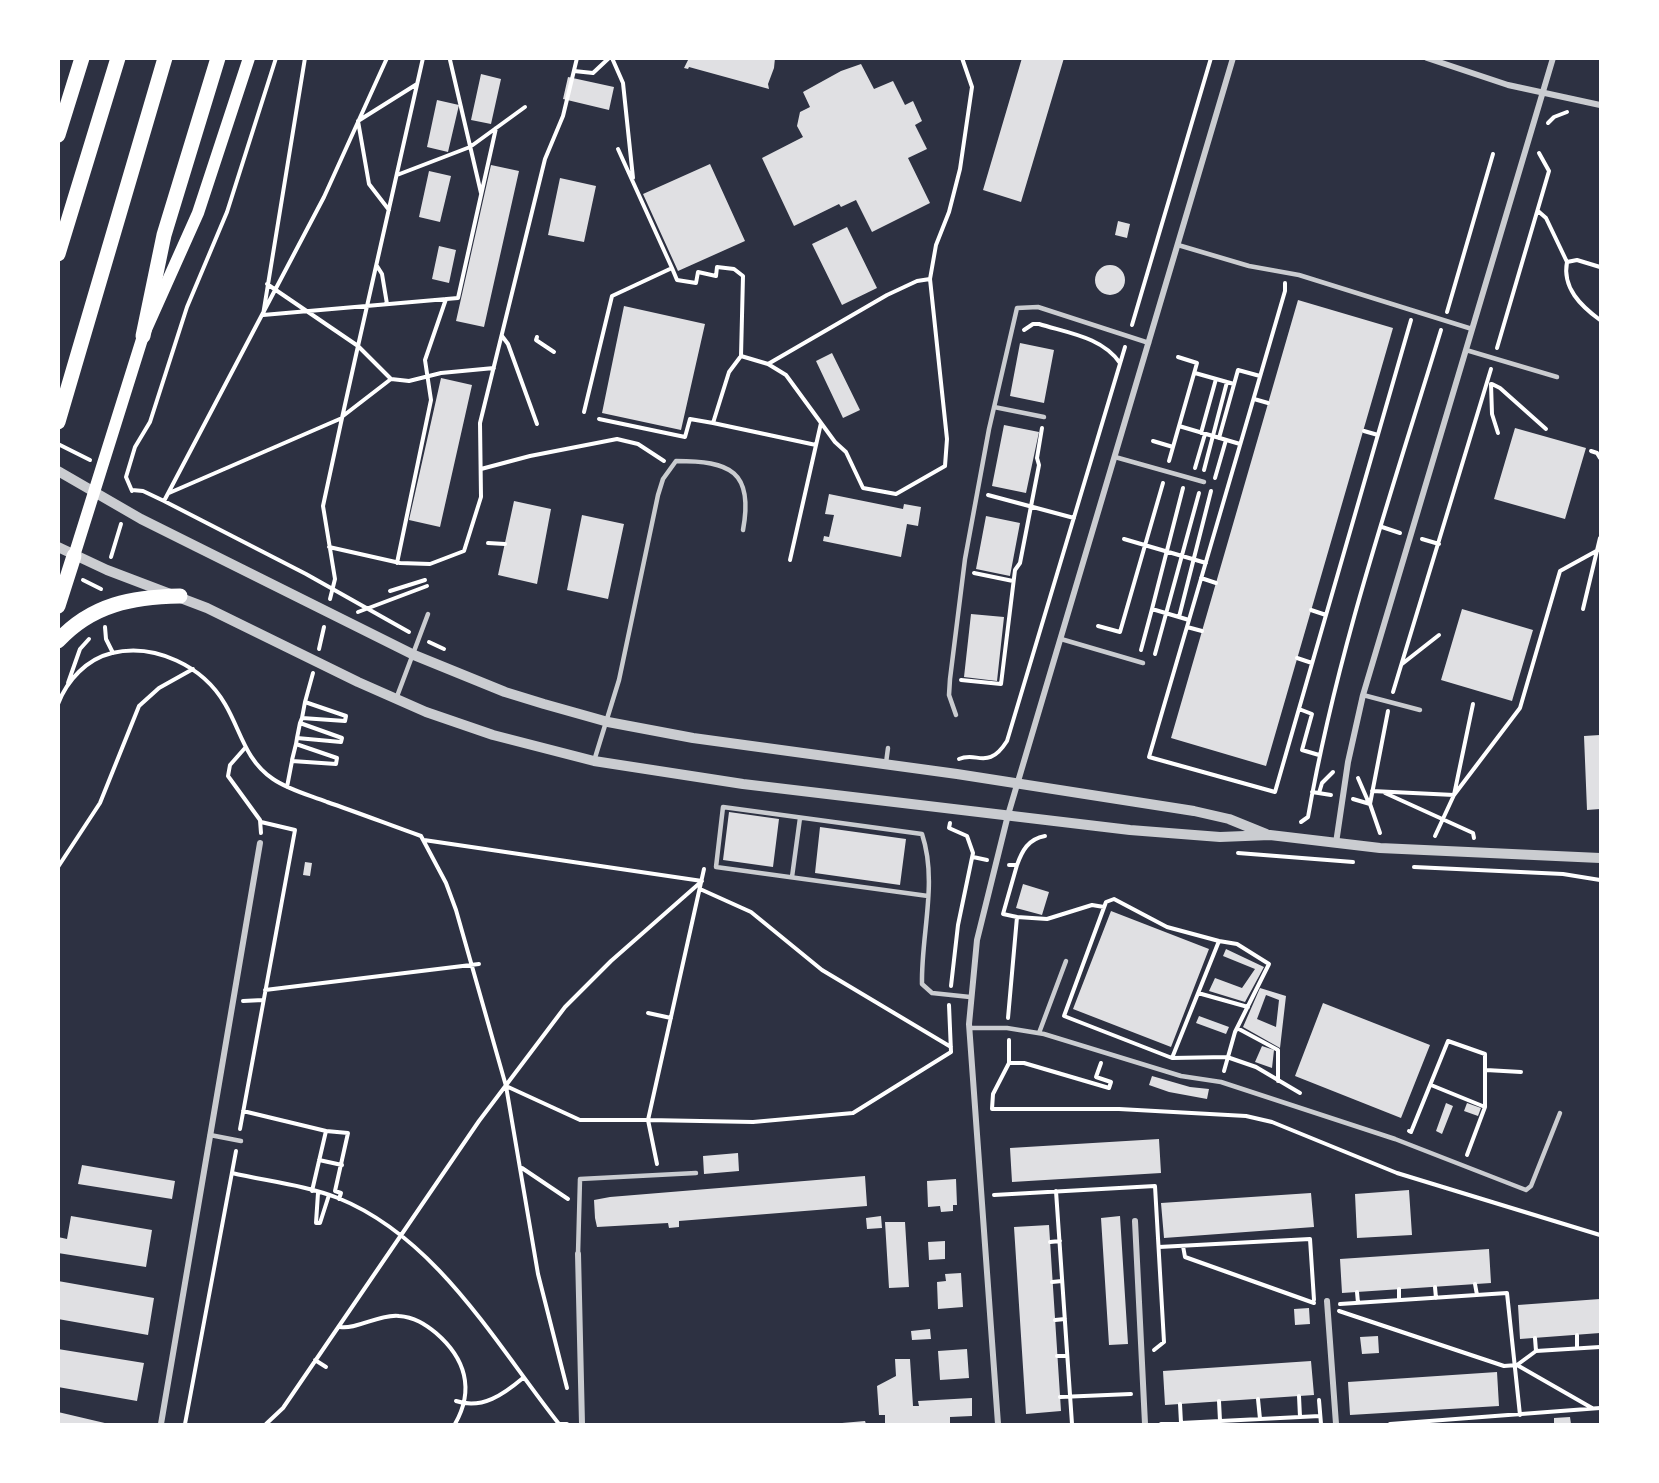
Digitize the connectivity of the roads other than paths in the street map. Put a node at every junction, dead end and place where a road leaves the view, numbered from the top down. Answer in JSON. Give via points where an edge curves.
{"nodes":[{"id":1,"x":82,"y":58,"type":"edge"},
{"id":2,"x":118,"y":58,"type":"edge"},
{"id":3,"x":165,"y":58,"type":"edge"},
{"id":4,"x":218,"y":58,"type":"edge"},
{"id":5,"x":249,"y":58,"type":"edge"},
{"id":6,"x":1233,"y":58,"type":"edge"},
{"id":7,"x":1427,"y":58,"type":"edge"},
{"id":8,"x":1553,"y":58,"type":"edge"},
{"id":9,"x":1543,"y":93,"type":"junction"},
{"id":10,"x":1600,"y":105,"type":"edge"},
{"id":11,"x":58,"y":135,"type":"edge"},
{"id":12,"x":1178,"y":244,"type":"junction"},
{"id":13,"x":58,"y":254,"type":"edge"},
{"id":14,"x":1472,"y":329,"type":"junction"},
{"id":15,"x":143,"y":336,"type":"junction"},
{"id":16,"x":1149,"y":343,"type":"junction"},
{"id":17,"x":1466,"y":350,"type":"junction"},
{"id":18,"x":1557,"y":377,"type":"dead end"},
{"id":19,"x":994,"y":407,"type":"junction"},
{"id":20,"x":1044,"y":417,"type":"road end"},
{"id":21,"x":58,"y":422,"type":"edge"},
{"id":22,"x":1114,"y":457,"type":"junction"},
{"id":23,"x":58,"y":471,"type":"edge"},
{"id":24,"x":1204,"y":482,"type":"dead end"},
{"id":25,"x":94,"y":492,"type":"junction"},
{"id":26,"x":743,"y":530,"type":"dead end"},
{"id":27,"x":58,"y":547,"type":"edge"},
{"id":28,"x":74,"y":556,"type":"junction"},
{"id":29,"x":180,"y":596,"type":"junction"},
{"id":30,"x":58,"y":606,"type":"edge"},
{"id":31,"x":428,"y":614,"type":"dead end"},
{"id":32,"x":1060,"y":639,"type":"junction"},
{"id":33,"x":58,"y":641,"type":"edge"},
{"id":34,"x":414,"y":655,"type":"junction"},
{"id":35,"x":1143,"y":663,"type":"dead end"},
{"id":36,"x":1363,"y":694,"type":"junction"},
{"id":37,"x":396,"y":699,"type":"junction"},
{"id":38,"x":1420,"y":710,"type":"dead end"},
{"id":39,"x":956,"y":715,"type":"dead end"},
{"id":40,"x":608,"y":722,"type":"junction"},
{"id":41,"x":888,"y":748,"type":"dead end"},
{"id":42,"x":594,"y":761,"type":"junction"},
{"id":43,"x":886,"y":764,"type":"junction"},
{"id":44,"x":1017,"y":784,"type":"junction"},
{"id":45,"x":1008,"y":816,"type":"junction"},
{"id":46,"x":800,"y":818,"type":"junction"},
{"id":47,"x":1270,"y":835,"type":"junction"},
{"id":48,"x":260,"y":843,"type":"road end"},
{"id":49,"x":1336,"y":843,"type":"junction"},
{"id":50,"x":1600,"y":858,"type":"edge"},
{"id":51,"x":792,"y":877,"type":"junction"},
{"id":52,"x":928,"y":896,"type":"junction"},
{"id":53,"x":1066,"y":961,"type":"dead end"},
{"id":54,"x":970,"y":997,"type":"junction"},
{"id":55,"x":970,"y":1028,"type":"junction"},
{"id":56,"x":1039,"y":1033,"type":"junction"},
{"id":57,"x":1560,"y":1113,"type":"dead end"},
{"id":58,"x":210,"y":1135,"type":"junction"},
{"id":59,"x":239,"y":1141,"type":"road end"},
{"id":60,"x":696,"y":1173,"type":"dead end"},
{"id":61,"x":1135,"y":1221,"type":"dead end"},
{"id":62,"x":578,"y":1254,"type":"joint"},
{"id":63,"x":1327,"y":1301,"type":"road end"},
{"id":64,"x":161,"y":1425,"type":"edge"},
{"id":65,"x":582,"y":1425,"type":"edge"},
{"id":66,"x":998,"y":1425,"type":"edge"},
{"id":67,"x":1145,"y":1425,"type":"edge"},
{"id":68,"x":1336,"y":1425,"type":"edge"}],
"edges":[{"from":1,"to":11,"type":"main road"},
{"from":2,"to":13,"type":"main road"},
{"from":3,"to":21,"type":"main road"},
{"from":4,"to":15,"type":"main road","via":[[164,235]]},
{"from":5,"to":15,"type":"main road","via":[[198,213]]},
{"from":6,"to":12,"type":"street"},
{"from":7,"to":9,"type":"street"},
{"from":8,"to":9,"type":"street"},
{"from":9,"to":10,"type":"street"},
{"from":9,"to":14,"type":"street"},
{"from":12,"to":14,"type":"lane","via":[[1240,264],[1299,275]]},
{"from":12,"to":16,"type":"street"},
{"from":14,"to":17,"type":"street"},
{"from":15,"to":25,"type":"main road"},
{"from":16,"to":19,"type":"lane","via":[[1038,307],[1017,308]]},
{"from":16,"to":22,"type":"street"},
{"from":17,"to":18,"type":"lane"},
{"from":17,"to":36,"type":"street"},
{"from":19,"to":20,"type":"lane"},
{"from":19,"to":39,"type":"lane","via":[[965,559],[950,679],[949,695]]},
{"from":22,"to":24,"type":"lane"},
{"from":22,"to":32,"type":"street"},
{"from":23,"to":25,"type":"street"},
{"from":25,"to":28,"type":"main road"},
{"from":25,"to":34,"type":"street"},
{"from":26,"to":40,"type":"lane","via":[[747,508],[743,481],[727,467],[707,461],[676,461],[663,479],[658,495]]},
{"from":27,"to":28,"type":"street"},
{"from":28,"to":29,"type":"street"},
{"from":28,"to":30,"type":"main road"},
{"from":29,"to":33,"type":"main road","via":[[124,600],[81,622]]},
{"from":29,"to":37,"type":"street"},
{"from":31,"to":34,"type":"lane"},
{"from":32,"to":35,"type":"lane"},
{"from":32,"to":44,"type":"street"},
{"from":34,"to":37,"type":"lane"},
{"from":34,"to":40,"type":"street","via":[[505,692]]},
{"from":36,"to":38,"type":"lane"},
{"from":36,"to":49,"type":"street"},
{"from":37,"to":42,"type":"street","via":[[493,735]]},
{"from":40,"to":42,"type":"lane"},
{"from":40,"to":43,"type":"street","via":[[693,738]]},
{"from":41,"to":43,"type":"lane"},
{"from":42,"to":45,"type":"street","via":[[743,784]]},
{"from":43,"to":44,"type":"street"},
{"from":44,"to":45,"type":"street"},
{"from":44,"to":47,"type":"street","via":[[1194,811]]},
{"from":45,"to":47,"type":"street","via":[[1164,833]]},
{"from":45,"to":54,"type":"street","via":[[977,940]]},
{"from":46,"to":51,"type":"lane"},
{"from":46,"to":51,"type":"lane","via":[[723,807],[716,867]]},
{"from":46,"to":52,"type":"lane","via":[[922,834],[928,853]]},
{"from":47,"to":49,"type":"street"},
{"from":48,"to":58,"type":"street"},
{"from":49,"to":50,"type":"street"},
{"from":51,"to":52,"type":"lane"},
{"from":52,"to":54,"type":"lane","via":[[922,984],[932,993]]},
{"from":53,"to":56,"type":"lane"},
{"from":54,"to":55,"type":"street"},
{"from":55,"to":56,"type":"lane"},
{"from":55,"to":66,"type":"street"},
{"from":56,"to":57,"type":"lane","via":[[1181,1076],[1221,1082],[1395,1139],[1522,1189],[1529,1189]]},
{"from":58,"to":59,"type":"lane"},
{"from":58,"to":64,"type":"street"},
{"from":60,"to":62,"type":"lane","via":[[580,1179]]},
{"from":61,"to":67,"type":"street"},
{"from":62,"to":65,"type":"street"},
{"from":63,"to":68,"type":"street"}]}
